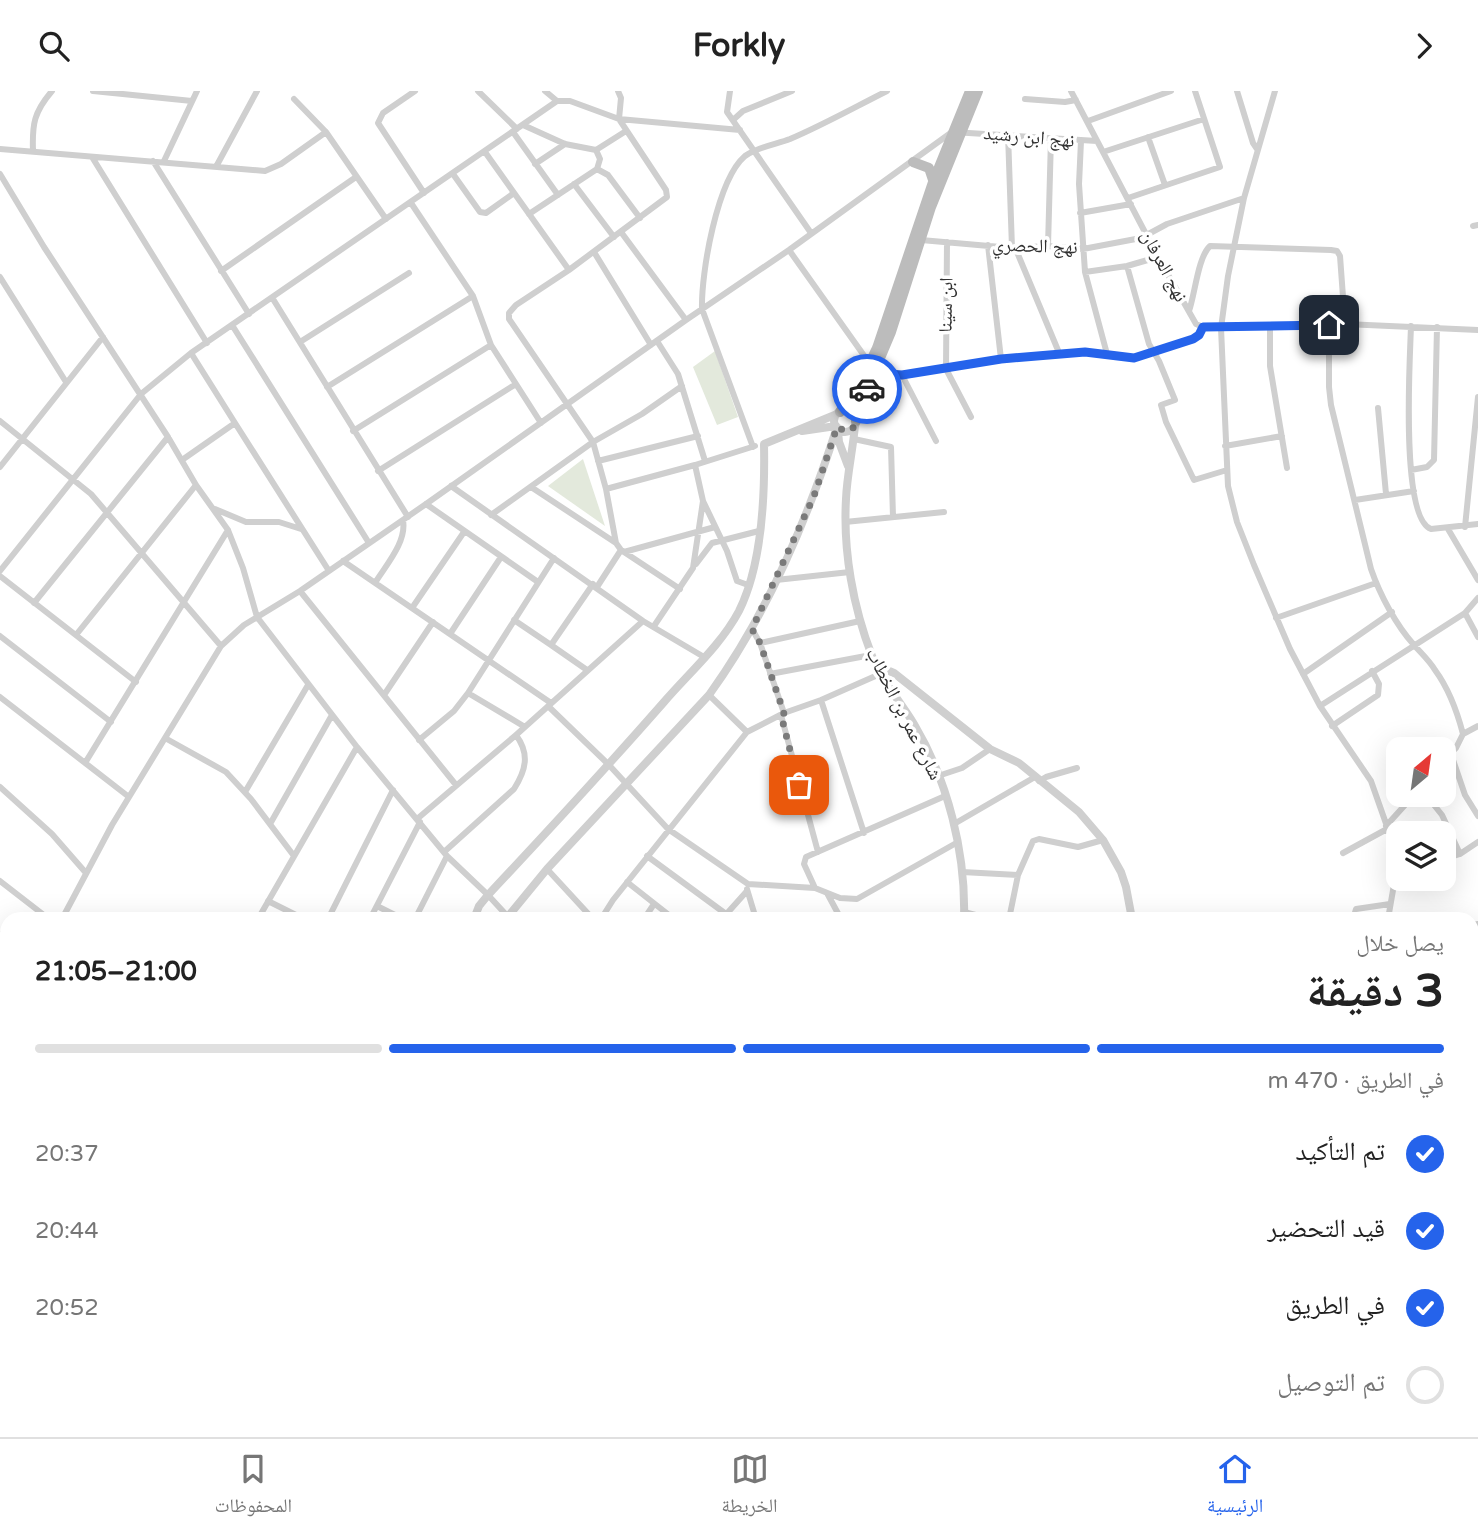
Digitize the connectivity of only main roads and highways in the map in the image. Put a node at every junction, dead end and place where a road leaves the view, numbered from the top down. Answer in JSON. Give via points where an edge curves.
{"nodes":[{"id":1,"x":970,"y":91,"type":"edge"},
{"id":2,"x":978,"y":91,"type":"edge"},
{"id":3,"x":957,"y":131,"type":"junction"},
{"id":4,"x":913,"y":162,"type":"road end"},
{"id":5,"x":933,"y":182,"type":"junction"},
{"id":6,"x":872,"y":368,"type":"junction"},
{"id":7,"x":838,"y":413,"type":"road end"},
{"id":8,"x":856,"y":423,"type":"road end"}],
"edges":[{"from":1,"to":3,"type":"main road"},
{"from":2,"to":3,"type":"main road"},
{"from":3,"to":5,"type":"main road"},
{"from":3,"to":6,"type":"main road"},
{"from":4,"to":5,"type":"main road","via":[[929,168]]},
{"from":5,"to":6,"type":"main road"},
{"from":6,"to":7,"type":"main road"},
{"from":6,"to":8,"type":"main road"}]}
